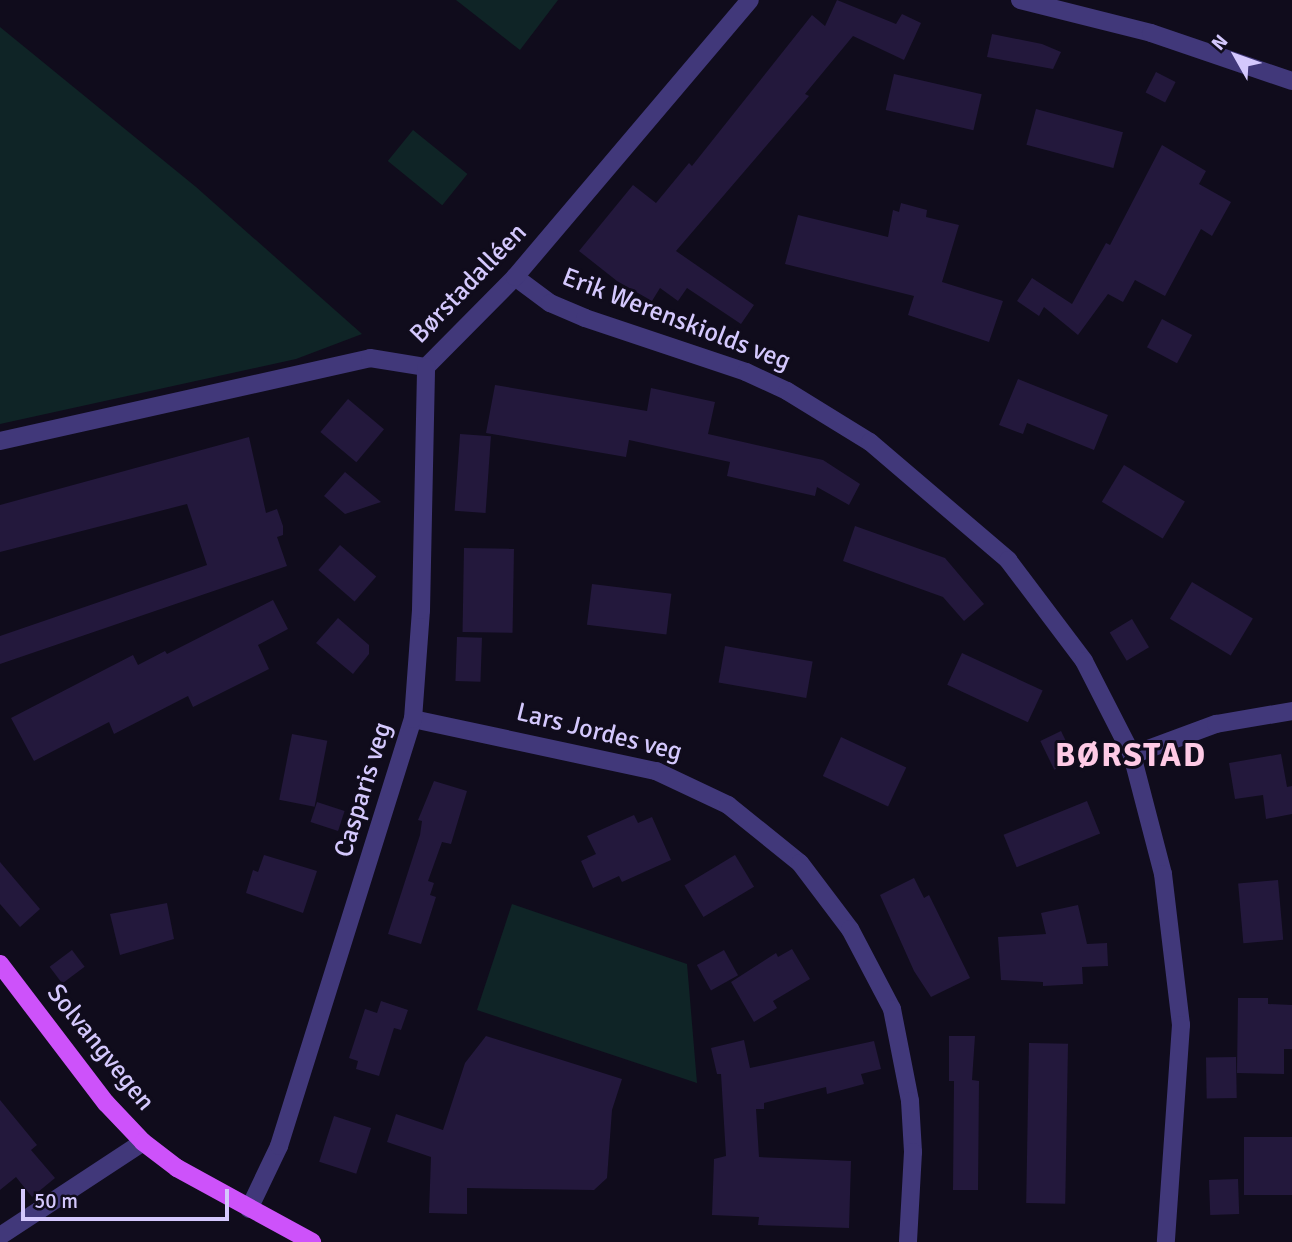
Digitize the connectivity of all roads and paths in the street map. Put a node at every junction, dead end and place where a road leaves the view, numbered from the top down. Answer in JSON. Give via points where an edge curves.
{"nodes":[{"id":1,"x":750,"y":0,"type":"edge"},
{"id":2,"x":1020,"y":0,"type":"edge"},
{"id":3,"x":1292,"y":81,"type":"edge"},
{"id":4,"x":515,"y":277,"type":"junction"},
{"id":5,"x":426,"y":367,"type":"junction"},
{"id":6,"x":0,"y":441,"type":"edge"},
{"id":7,"x":1292,"y":711,"type":"edge"},
{"id":8,"x":413,"y":719,"type":"junction"},
{"id":9,"x":1132,"y":755,"type":"junction"},
{"id":10,"x":0,"y":964,"type":"edge"},
{"id":11,"x":143,"y":1142,"type":"junction"},
{"id":12,"x":249,"y":1209,"type":"junction"},
{"id":13,"x":0,"y":1236,"type":"edge"},
{"id":14,"x":312,"y":1242,"type":"edge"},
{"id":15,"x":908,"y":1242,"type":"edge"},
{"id":16,"x":1166,"y":1242,"type":"edge"}],
"edges":[{"from":1,"to":4,"type":"street","name":"Børstadalléen"},
{"from":2,"to":3,"type":"street","via":[[1151,33]]},
{"from":4,"to":5,"type":"street","name":"Børstadalléen"},
{"from":4,"to":9,"type":"street","name":"Erik Werenskiolds veg","via":[[550,303],[584,318],[746,372],[787,391],[870,442],[1008,560],[1084,661]]},
{"from":5,"to":6,"type":"street","name":"Børstadalléen","via":[[370,358]]},
{"from":5,"to":8,"type":"street","name":"Casparis veg","via":[[421,610]]},
{"from":7,"to":9,"type":"street","via":[[1216,724]]},
{"from":8,"to":12,"type":"street","name":"Casparis veg","via":[[279,1146]]},
{"from":8,"to":15,"type":"street","name":"Lars Jordes veg","via":[[656,771],[728,804],[800,863],[850,929],[892,1009],[910,1101],[913,1152]]},
{"from":9,"to":16,"type":"street","name":"Erik Werenskiolds veg","via":[[1163,874],[1181,1025]]},
{"from":10,"to":11,"type":"main road","name":"Solvangvegen","via":[[84,1076]]},
{"from":11,"to":12,"type":"main road","name":"Solvangvegen"},
{"from":11,"to":13,"type":"street"},
{"from":12,"to":14,"type":"main road","name":"Solvangvegen"}]}
